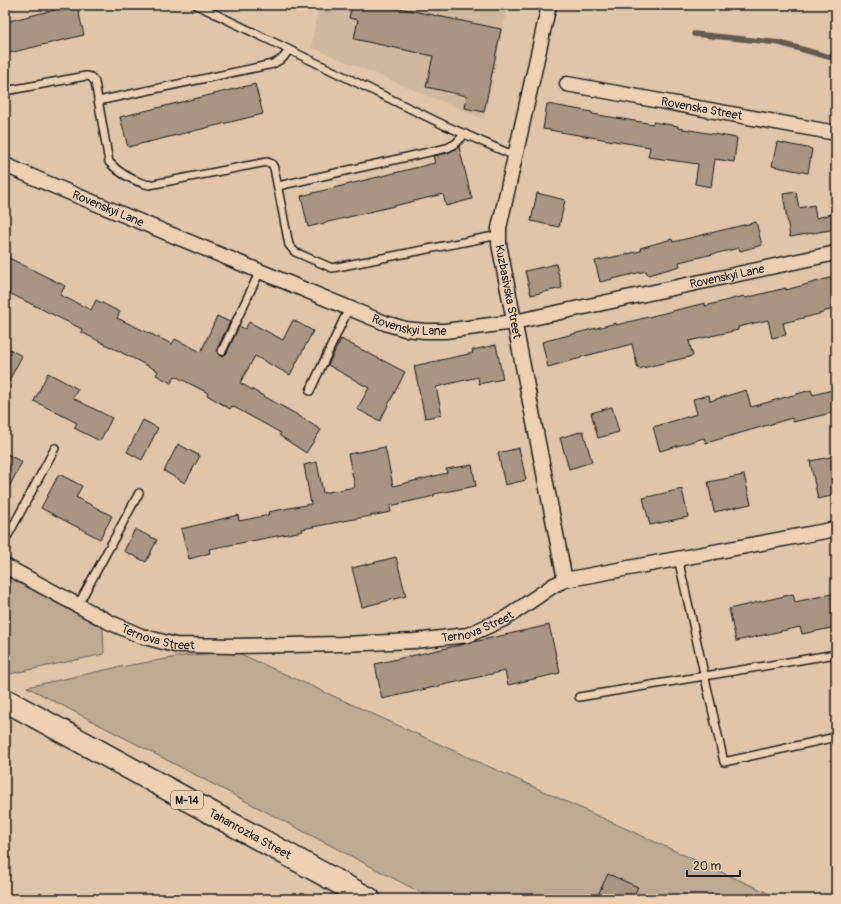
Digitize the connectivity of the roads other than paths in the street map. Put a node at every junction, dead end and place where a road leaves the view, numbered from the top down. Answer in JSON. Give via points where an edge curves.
{"nodes":[{"id":1,"x":197,"y":5,"type":"edge"},
{"id":2,"x":549,"y":5,"type":"edge"},
{"id":3,"x":289,"y":50,"type":"junction"},
{"id":4,"x":567,"y":84,"type":"dead end"},
{"id":5,"x":5,"y":91,"type":"edge"},
{"id":6,"x":98,"y":101,"type":"junction"},
{"id":7,"x":836,"y":133,"type":"edge"},
{"id":8,"x":465,"y":134,"type":"junction"},
{"id":9,"x":515,"y":156,"type":"junction"},
{"id":10,"x":5,"y":165,"type":"edge"},
{"id":11,"x":278,"y":186,"type":"junction"},
{"id":12,"x":499,"y":235,"type":"junction"},
{"id":13,"x":836,"y":253,"type":"edge"},
{"id":14,"x":260,"y":271,"type":"junction"},
{"id":15,"x":349,"y":308,"type":"junction"},
{"id":16,"x":514,"y":322,"type":"junction"},
{"id":17,"x":222,"y":351,"type":"dead end"},
{"id":18,"x":310,"y":391,"type":"dead end"},
{"id":19,"x":55,"y":448,"type":"dead end"},
{"id":20,"x":139,"y":493,"type":"dead end"},
{"id":21,"x":836,"y":529,"type":"edge"},
{"id":22,"x":5,"y":541,"type":"edge"},
{"id":23,"x":678,"y":558,"type":"junction"},
{"id":24,"x":5,"y":566,"type":"edge"},
{"id":25,"x":565,"y":580,"type":"junction"},
{"id":26,"x":78,"y":605,"type":"junction"},
{"id":27,"x":836,"y":654,"type":"edge"},
{"id":28,"x":705,"y":676,"type":"junction"},
{"id":29,"x":579,"y":697,"type":"dead end"},
{"id":30,"x":5,"y":700,"type":"edge"},
{"id":31,"x":836,"y":737,"type":"edge"},
{"id":32,"x":369,"y":899,"type":"edge"}],
"edges":[{"from":1,"to":3,"type":"lane"},
{"from":2,"to":9,"type":"street","name":"Kuzbasivska Street"},
{"from":3,"to":6,"type":"lane","via":[[283,58],[273,64]]},
{"from":3,"to":8,"type":"lane"},
{"from":4,"to":7,"type":"street","name":"Rovenska Street"},
{"from":5,"to":6,"type":"lane","via":[[86,76],[95,82]]},
{"from":6,"to":11,"type":"lane","via":[[109,162],[139,183],[149,185],[267,162],[274,168]]},
{"from":8,"to":9,"type":"lane"},
{"from":8,"to":11,"type":"lane","via":[[447,148]]},
{"from":9,"to":12,"type":"street","name":"Kuzbasivska Street"},
{"from":10,"to":14,"type":"street","name":"Rovenskyi Lane"},
{"from":11,"to":12,"type":"lane","via":[[289,245],[295,252],[332,268]]},
{"from":12,"to":16,"type":"street","name":"Kuzbasivska Street"},
{"from":13,"to":16,"type":"street","name":"Rovenskyi Lane"},
{"from":14,"to":15,"type":"street","name":"Rovenskyi Lane"},
{"from":14,"to":17,"type":"lane"},
{"from":15,"to":16,"type":"street","name":"Rovenskyi Lane","via":[[385,323],[425,331],[445,331]]},
{"from":15,"to":18,"type":"lane"},
{"from":16,"to":25,"type":"street","name":"Kuzbasivska Street"},
{"from":19,"to":22,"type":"lane"},
{"from":20,"to":26,"type":"lane"},
{"from":21,"to":23,"type":"street","name":"Ternova Street"},
{"from":23,"to":25,"type":"street","name":"Ternova Street"},
{"from":23,"to":28,"type":"lane"},
{"from":24,"to":26,"type":"street","name":"Ternova Street"},
{"from":25,"to":26,"type":"street","name":"Ternova Street","via":[[506,618],[468,635],[421,640],[334,644],[175,645],[142,636],[108,622]]},
{"from":27,"to":28,"type":"lane"},
{"from":28,"to":29,"type":"lane"},
{"from":28,"to":31,"type":"lane","via":[[724,762]]},
{"from":30,"to":32,"type":"highway","name":"Tahanrozka Street","number":"М-14"}]}
